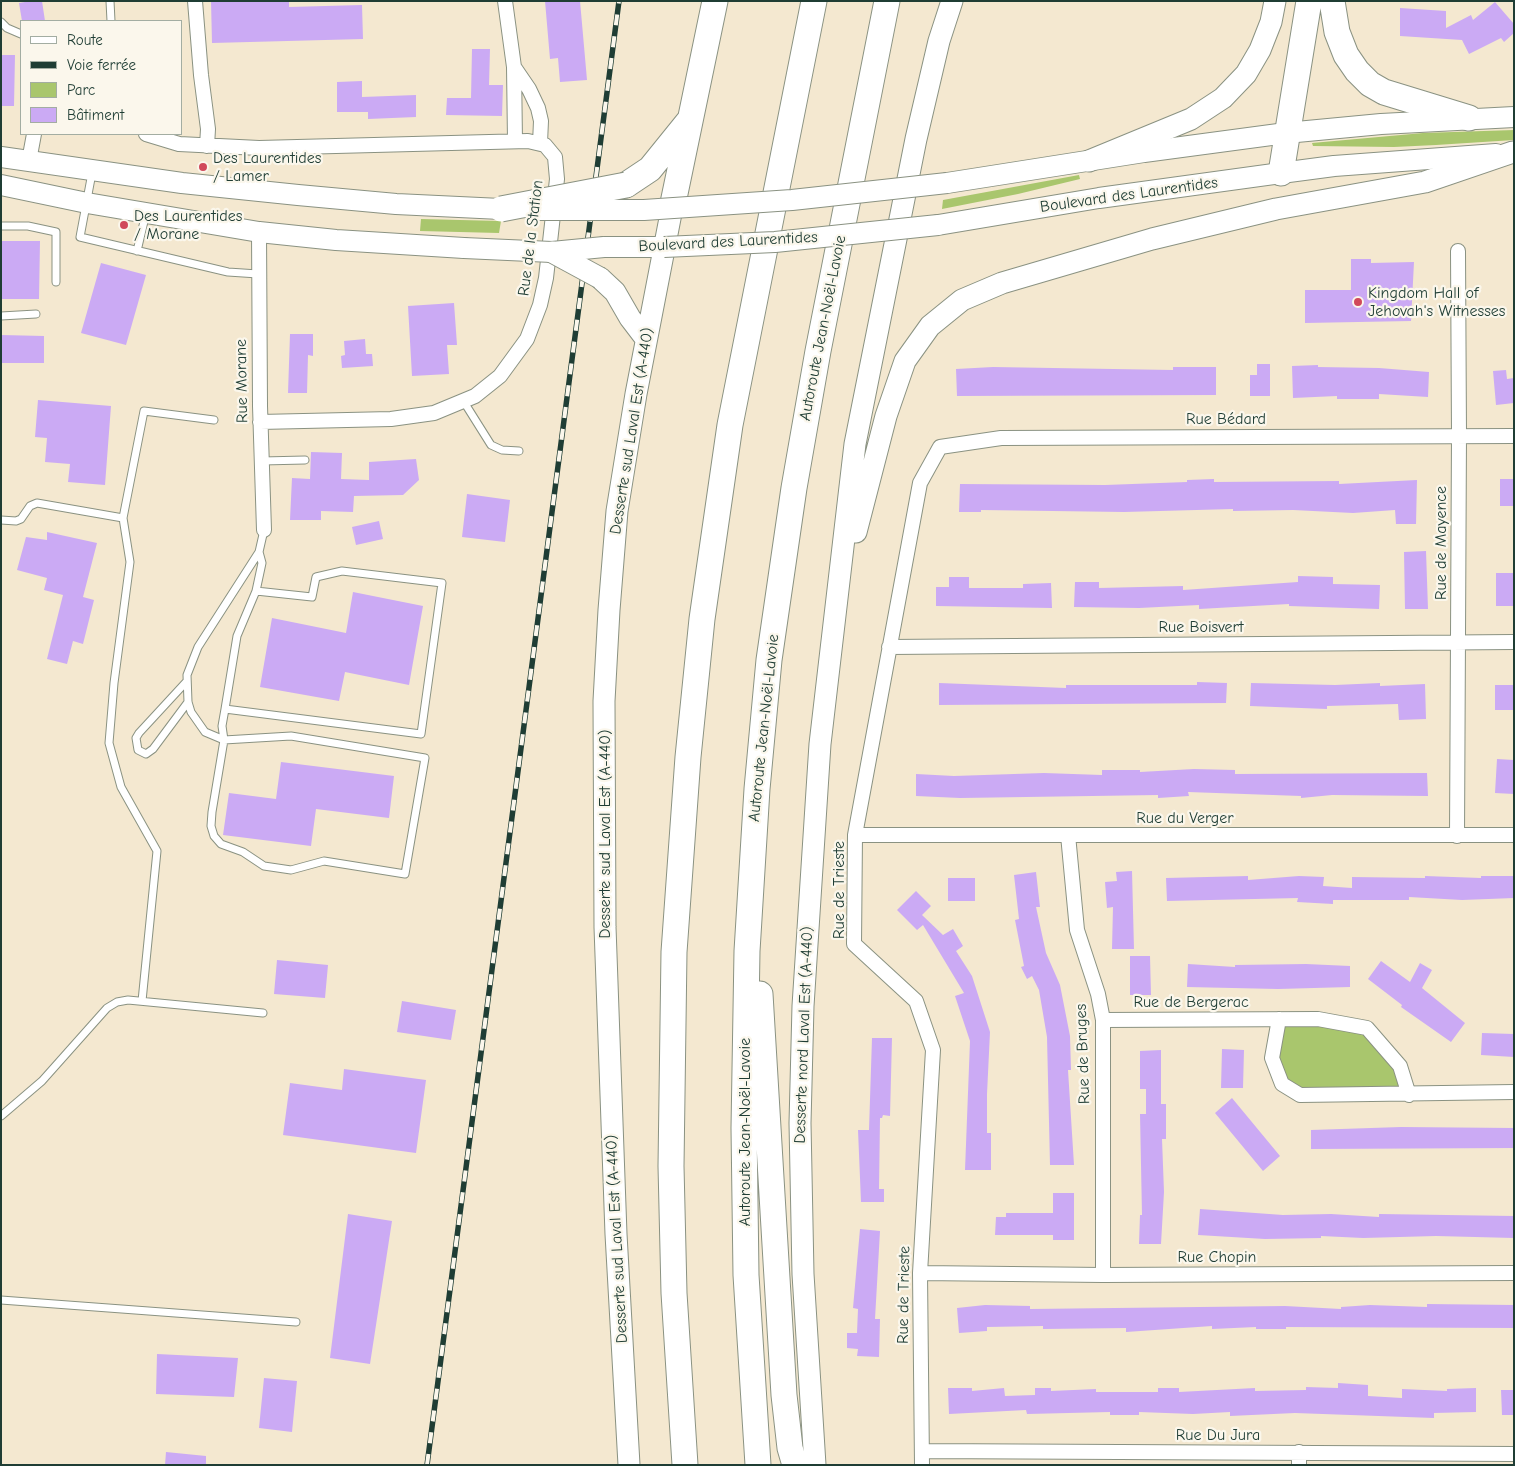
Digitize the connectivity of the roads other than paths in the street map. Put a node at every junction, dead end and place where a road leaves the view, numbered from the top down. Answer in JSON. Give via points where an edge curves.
{"nodes":[{"id":1,"x":110,"y":1,"type":"edge"},
{"id":2,"x":195,"y":1,"type":"edge"},
{"id":3,"x":505,"y":1,"type":"edge"},
{"id":4,"x":715,"y":1,"type":"edge"},
{"id":5,"x":814,"y":1,"type":"edge"},
{"id":6,"x":887,"y":1,"type":"edge"},
{"id":7,"x":952,"y":1,"type":"edge"},
{"id":8,"x":1275,"y":1,"type":"edge"},
{"id":9,"x":1309,"y":1,"type":"edge"},
{"id":10,"x":1332,"y":1,"type":"edge"},
{"id":11,"x":111,"y":20,"type":"edge"},
{"id":12,"x":1,"y":22,"type":"edge"},
{"id":13,"x":20,"y":34,"type":"edge"},
{"id":14,"x":514,"y":67,"type":"junction"},
{"id":15,"x":1514,"y":117,"type":"edge"},
{"id":16,"x":1469,"y":118,"type":"junction"},
{"id":17,"x":690,"y":120,"type":"junction"},
{"id":18,"x":1286,"y":133,"type":"junction"},
{"id":19,"x":34,"y":135,"type":"edge"},
{"id":20,"x":149,"y":135,"type":"edge"},
{"id":21,"x":515,"y":142,"type":"junction"},
{"id":22,"x":540,"y":143,"type":"junction"},
{"id":23,"x":207,"y":146,"type":"junction"},
{"id":24,"x":1514,"y":152,"type":"edge"},
{"id":25,"x":1,"y":157,"type":"edge"},
{"id":26,"x":29,"y":161,"type":"junction"},
{"id":27,"x":1089,"y":161,"type":"junction"},
{"id":28,"x":93,"y":170,"type":"junction"},
{"id":29,"x":1281,"y":173,"type":"junction"},
{"id":30,"x":1,"y":185,"type":"edge"},
{"id":31,"x":87,"y":203,"type":"junction"},
{"id":32,"x":672,"y":208,"type":"junction"},
{"id":33,"x":501,"y":209,"type":"junction"},
{"id":34,"x":146,"y":213,"type":"junction"},
{"id":35,"x":1,"y":226,"type":"edge"},
{"id":36,"x":259,"y":232,"type":"junction"},
{"id":37,"x":664,"y":247,"type":"junction"},
{"id":38,"x":137,"y":251,"type":"junction"},
{"id":39,"x":1458,"y":251,"type":"dead end"},
{"id":40,"x":552,"y":252,"type":"junction"},
{"id":41,"x":258,"y":274,"type":"junction"},
{"id":42,"x":56,"y":282,"type":"dead end"},
{"id":43,"x":36,"y":314,"type":"dead end"},
{"id":44,"x":1,"y":316,"type":"edge"},
{"id":45,"x":646,"y":339,"type":"junction"},
{"id":46,"x":464,"y":402,"type":"junction"},
{"id":47,"x":214,"y":420,"type":"dead end"},
{"id":48,"x":260,"y":422,"type":"junction"},
{"id":49,"x":1459,"y":435,"type":"junction"},
{"id":50,"x":1514,"y":436,"type":"edge"},
{"id":51,"x":940,"y":447,"type":"joint"},
{"id":52,"x":519,"y":451,"type":"dead end"},
{"id":53,"x":305,"y":460,"type":"dead end"},
{"id":54,"x":262,"y":461,"type":"junction"},
{"id":55,"x":123,"y":518,"type":"junction"},
{"id":56,"x":1,"y":520,"type":"edge"},
{"id":57,"x":264,"y":530,"type":"joint"},
{"id":58,"x":259,"y":552,"type":"junction"},
{"id":59,"x":256,"y":591,"type":"junction"},
{"id":60,"x":836,"y":607,"type":"junction"},
{"id":61,"x":1514,"y":642,"type":"edge"},
{"id":62,"x":1458,"y":643,"type":"junction"},
{"id":63,"x":889,"y":647,"type":"junction"},
{"id":64,"x":187,"y":681,"type":"junction"},
{"id":65,"x":188,"y":702,"type":"junction"},
{"id":66,"x":225,"y":709,"type":"junction"},
{"id":67,"x":224,"y":740,"type":"junction"},
{"id":68,"x":856,"y":835,"type":"junction"},
{"id":69,"x":1068,"y":835,"type":"junction"},
{"id":70,"x":1514,"y":835,"type":"edge"},
{"id":71,"x":1457,"y":836,"type":"junction"},
{"id":72,"x":752,"y":858,"type":"junction"},
{"id":73,"x":142,"y":1001,"type":"junction"},
{"id":74,"x":263,"y":1013,"type":"dead end"},
{"id":75,"x":1279,"y":1019,"type":"junction"},
{"id":76,"x":1102,"y":1020,"type":"junction"},
{"id":77,"x":1514,"y":1092,"type":"edge"},
{"id":78,"x":1409,"y":1095,"type":"junction"},
{"id":79,"x":1,"y":1116,"type":"edge"},
{"id":80,"x":920,"y":1273,"type":"junction"},
{"id":81,"x":1514,"y":1273,"type":"edge"},
{"id":82,"x":1103,"y":1275,"type":"junction"},
{"id":83,"x":1,"y":1300,"type":"edge"},
{"id":84,"x":296,"y":1322,"type":"dead end"},
{"id":85,"x":1514,"y":1454,"type":"edge"},
{"id":86,"x":922,"y":1458,"type":"edge"},
{"id":87,"x":1299,"y":1458,"type":"edge"},
{"id":88,"x":1108,"y":1459,"type":"edge"},
{"id":89,"x":630,"y":1465,"type":"edge"},
{"id":90,"x":685,"y":1465,"type":"edge"},
{"id":91,"x":758,"y":1465,"type":"edge"},
{"id":92,"x":795,"y":1465,"type":"edge"},
{"id":93,"x":815,"y":1465,"type":"edge"}],
"edges":[{"from":1,"to":11,"type":"lane"},
{"from":2,"to":23,"type":"street"},
{"from":3,"to":14,"type":"street"},
{"from":4,"to":17,"type":"highway"},
{"from":5,"to":90,"type":"highway","via":[[726,453],[702,618],[688,757],[674,952],[671,1166]]},
{"from":6,"to":72,"type":"highway","name":"Autoroute Jean-Noël-Lavoie","via":[[818,351],[787,531],[769,660]]},
{"from":7,"to":60,"type":"main road","via":[[916,139],[867,376],[855,444]]},
{"from":8,"to":27,"type":"main road","via":[[1260,50],[1246,74],[1223,98],[1191,119]]},
{"from":9,"to":18,"type":"highway"},
{"from":10,"to":16,"type":"highway","via":[[1337,32],[1346,55],[1370,84],[1384,92]]},
{"from":12,"to":13,"type":"lane"},
{"from":14,"to":21,"type":"street"},
{"from":14,"to":22,"type":"street","via":[[538,108]]},
{"from":15,"to":16,"type":"main road"},
{"from":16,"to":18,"type":"main road"},
{"from":17,"to":32,"type":"highway"},
{"from":17,"to":33,"type":"highway","bridge":true,"via":[[650,169],[626,185]]},
{"from":18,"to":27,"type":"main road"},
{"from":18,"to":29,"type":"highway"},
{"from":19,"to":26,"type":"street"},
{"from":20,"to":23,"type":"street","via":[[179,144]]},
{"from":21,"to":22,"type":"street"},
{"from":21,"to":23,"type":"street","via":[[259,148]]},
{"from":22,"to":46,"type":"street","name":"Rue de la Station","via":[[555,157],[557,174],[546,278],[537,317],[510,364],[488,386]]},
{"from":24,"to":29,"type":"main road","name":"Boulevard des Laurentides"},
{"from":24,"to":60,"type":"main road","via":[[1425,182],[1276,209],[1152,239],[1002,283],[971,295],[950,308],[921,337],[901,372],[886,416]]},
{"from":25,"to":26,"type":"main road"},
{"from":26,"to":28,"type":"main road"},
{"from":27,"to":32,"type":"main road","bridge":true,"via":[[947,183],[809,199]]},
{"from":28,"to":31,"type":"lane"},
{"from":28,"to":33,"type":"main road","via":[[341,200]]},
{"from":29,"to":37,"type":"main road","name":"Boulevard des Laurentides","bridge":true,"via":[[1099,198],[938,225],[775,242]]},
{"from":30,"to":31,"type":"main road","name":"Boulevard des Laurentides"},
{"from":31,"to":34,"type":"main road","name":"Boulevard des Laurentides"},
{"from":31,"to":38,"type":"lane","via":[[80,237]]},
{"from":32,"to":33,"type":"main road","bridge":true,"via":[[594,211]]},
{"from":32,"to":37,"type":"main road","name":"Desserte sud Laval Est (A-440)"},
{"from":34,"to":36,"type":"main road","name":"Boulevard des Laurentides"},
{"from":34,"to":38,"type":"lane"},
{"from":35,"to":42,"type":"lane","via":[[28,226],[56,232]]},
{"from":36,"to":40,"type":"main road","name":"Boulevard des Laurentides","bridge":true,"via":[[336,240]]},
{"from":36,"to":41,"type":"street","name":"Rue Morane"},
{"from":37,"to":40,"type":"main road","name":"Boulevard des Laurentides","bridge":true,"via":[[604,247]]},
{"from":37,"to":45,"type":"main road","name":"Desserte sud Laval Est (A-440)"},
{"from":38,"to":41,"type":"lane","via":[[228,272]]},
{"from":39,"to":49,"type":"street","name":"Rue de Mayence"},
{"from":40,"to":45,"type":"main road","bridge":true,"via":[[600,278],[610,287]]},
{"from":41,"to":48,"type":"street","name":"Rue Morane"},
{"from":43,"to":44,"type":"lane"},
{"from":45,"to":89,"type":"main road","name":"Desserte sud Laval Est (A-440)","via":[[616,519],[603,737],[605,927],[616,1234]]},
{"from":46,"to":48,"type":"street","name":"Rue de la Station","via":[[434,413],[405,418]]},
{"from":46,"to":52,"type":"lane","via":[[491,445],[502,450]]},
{"from":47,"to":55,"type":"lane","via":[[144,411]]},
{"from":48,"to":54,"type":"street","name":"Rue Morane"},
{"from":49,"to":50,"type":"street","name":"Rue Bédard"},
{"from":49,"to":51,"type":"street","name":"Rue Bédard","via":[[1001,438]]},
{"from":49,"to":62,"type":"street","name":"Rue de Mayence"},
{"from":51,"to":63,"type":"street","name":"Rue de Trieste","via":[[920,483]]},
{"from":53,"to":54,"type":"lane"},
{"from":54,"to":57,"type":"street","name":"Rue Morane"},
{"from":55,"to":56,"type":"lane","via":[[37,503],[16,521]]},
{"from":55,"to":73,"type":"lane","via":[[130,562],[109,743],[120,787],[157,851]]},
{"from":57,"to":58,"type":"lane"},
{"from":58,"to":59,"type":"lane","via":[[262,563]]},
{"from":58,"to":64,"type":"lane","via":[[198,647],[190,663]]},
{"from":59,"to":66,"type":"lane","via":[[237,636]]},
{"from":59,"to":66,"type":"lane","via":[[312,597],[316,577],[342,570],[442,583],[422,734]]},
{"from":60,"to":93,"type":"main road","name":"Desserte nord Laval Est (A-440)","via":[[814,817],[800,1092],[804,1283]]},
{"from":61,"to":62,"type":"street","name":"Rue Boisvert"},
{"from":62,"to":63,"type":"street","name":"Rue Boisvert"},
{"from":62,"to":71,"type":"street","name":"Rue de Mayence"},
{"from":63,"to":68,"type":"street","name":"Rue de Trieste"},
{"from":64,"to":65,"type":"lane"},
{"from":64,"to":65,"type":"lane","via":[[139,733],[136,738],[138,750],[146,754],[153,749]]},
{"from":65,"to":67,"type":"lane","via":[[205,732]]},
{"from":66,"to":67,"type":"lane"},
{"from":67,"to":67,"type":"lane","via":[[211,826],[221,844],[243,852],[264,866],[291,870],[324,861],[405,874],[425,758],[290,736]]},
{"from":68,"to":69,"type":"street","name":"Rue du Verger"},
{"from":68,"to":80,"type":"street","name":"Rue de Trieste","via":[[854,944],[916,1001],[933,1050]]},
{"from":69,"to":71,"type":"street","name":"Rue du Verger"},
{"from":69,"to":76,"type":"street","name":"Rue de Bruges","via":[[1077,930],[1098,994]]},
{"from":70,"to":71,"type":"street","name":"Rue du Verger"},
{"from":72,"to":91,"type":"highway","name":"Autoroute Jean-Noël-Lavoie","via":[[744,1041],[744,1174],[746,1275]]},
{"from":72,"to":92,"type":"highway","via":[[784,1395]]},
{"from":73,"to":74,"type":"lane"},
{"from":73,"to":79,"type":"lane","via":[[117,1002],[107,1008],[42,1081]]},
{"from":75,"to":76,"type":"street","name":"Rue de Bergerac"},
{"from":75,"to":78,"type":"street","name":"Rue de Bergerac","via":[[1318,1019],[1367,1028],[1400,1066]]},
{"from":75,"to":78,"type":"street","via":[[1272,1058],[1282,1084],[1300,1095]]},
{"from":76,"to":82,"type":"street","name":"Rue de Bruges"},
{"from":77,"to":78,"type":"street"},
{"from":80,"to":82,"type":"street","name":"Rue Chopin"},
{"from":80,"to":86,"type":"street","name":"Rue de Trieste"},
{"from":81,"to":82,"type":"street","name":"Rue Chopin"},
{"from":83,"to":84,"type":"lane"},
{"from":85,"to":87,"type":"street","name":"Rue Du Jura"},
{"from":86,"to":88,"type":"street","name":"Rue Du Jura"},
{"from":87,"to":88,"type":"street","name":"Rue Du Jura"}]}
